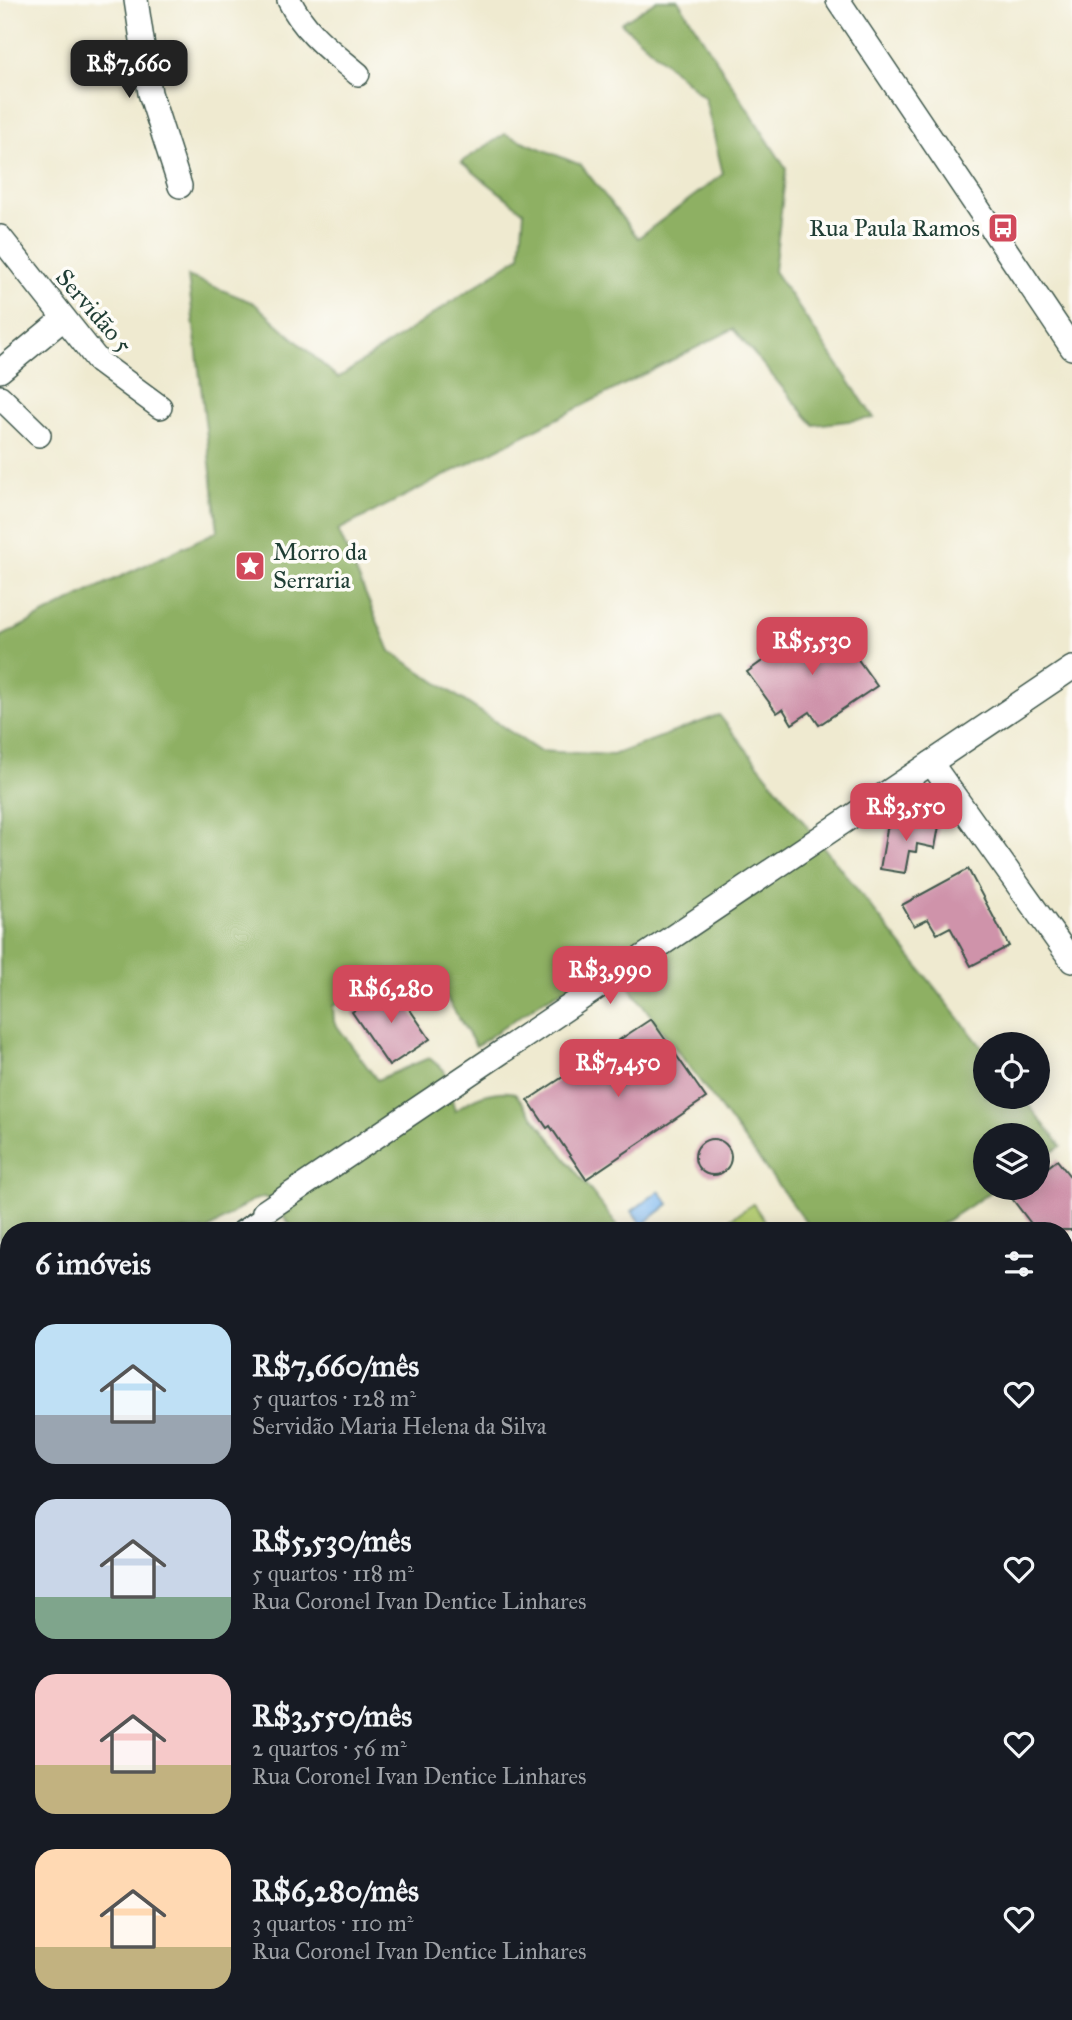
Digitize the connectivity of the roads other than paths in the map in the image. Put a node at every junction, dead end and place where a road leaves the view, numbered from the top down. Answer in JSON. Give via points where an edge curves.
{"nodes":[{"id":1,"x":136,"y":0,"type":"edge"},
{"id":2,"x":289,"y":0,"type":"edge"},
{"id":3,"x":838,"y":0,"type":"edge"},
{"id":4,"x":358,"y":74,"type":"dead end"},
{"id":5,"x":180,"y":186,"type":"dead end"},
{"id":6,"x":0,"y":237,"type":"edge"},
{"id":7,"x":63,"y":319,"type":"junction"},
{"id":8,"x":1072,"y":348,"type":"edge"},
{"id":9,"x":0,"y":371,"type":"edge"},
{"id":10,"x":0,"y":397,"type":"edge"},
{"id":11,"x":160,"y":407,"type":"dead end"},
{"id":12,"x":39,"y":436,"type":"dead end"},
{"id":13,"x":1072,"y":668,"type":"edge"},
{"id":14,"x":931,"y":763,"type":"junction"},
{"id":15,"x":1072,"y":961,"type":"edge"},
{"id":16,"x":264,"y":1212,"type":"joint"},
{"id":17,"x":249,"y":1222,"type":"edge"}],
"edges":[{"from":1,"to":5,"type":"street","via":[[150,93]]},
{"from":2,"to":4,"type":"street","via":[[299,20]]},
{"from":3,"to":8,"type":"street"},
{"from":6,"to":7,"type":"street","name":"Servidão 5"},
{"from":7,"to":9,"type":"street"},
{"from":7,"to":11,"type":"street","name":"Servidão 5","via":[[99,362]]},
{"from":10,"to":12,"type":"street"},
{"from":13,"to":14,"type":"street"},
{"from":14,"to":15,"type":"street"},
{"from":14,"to":16,"type":"street"},
{"from":16,"to":17,"type":"lane"}]}
